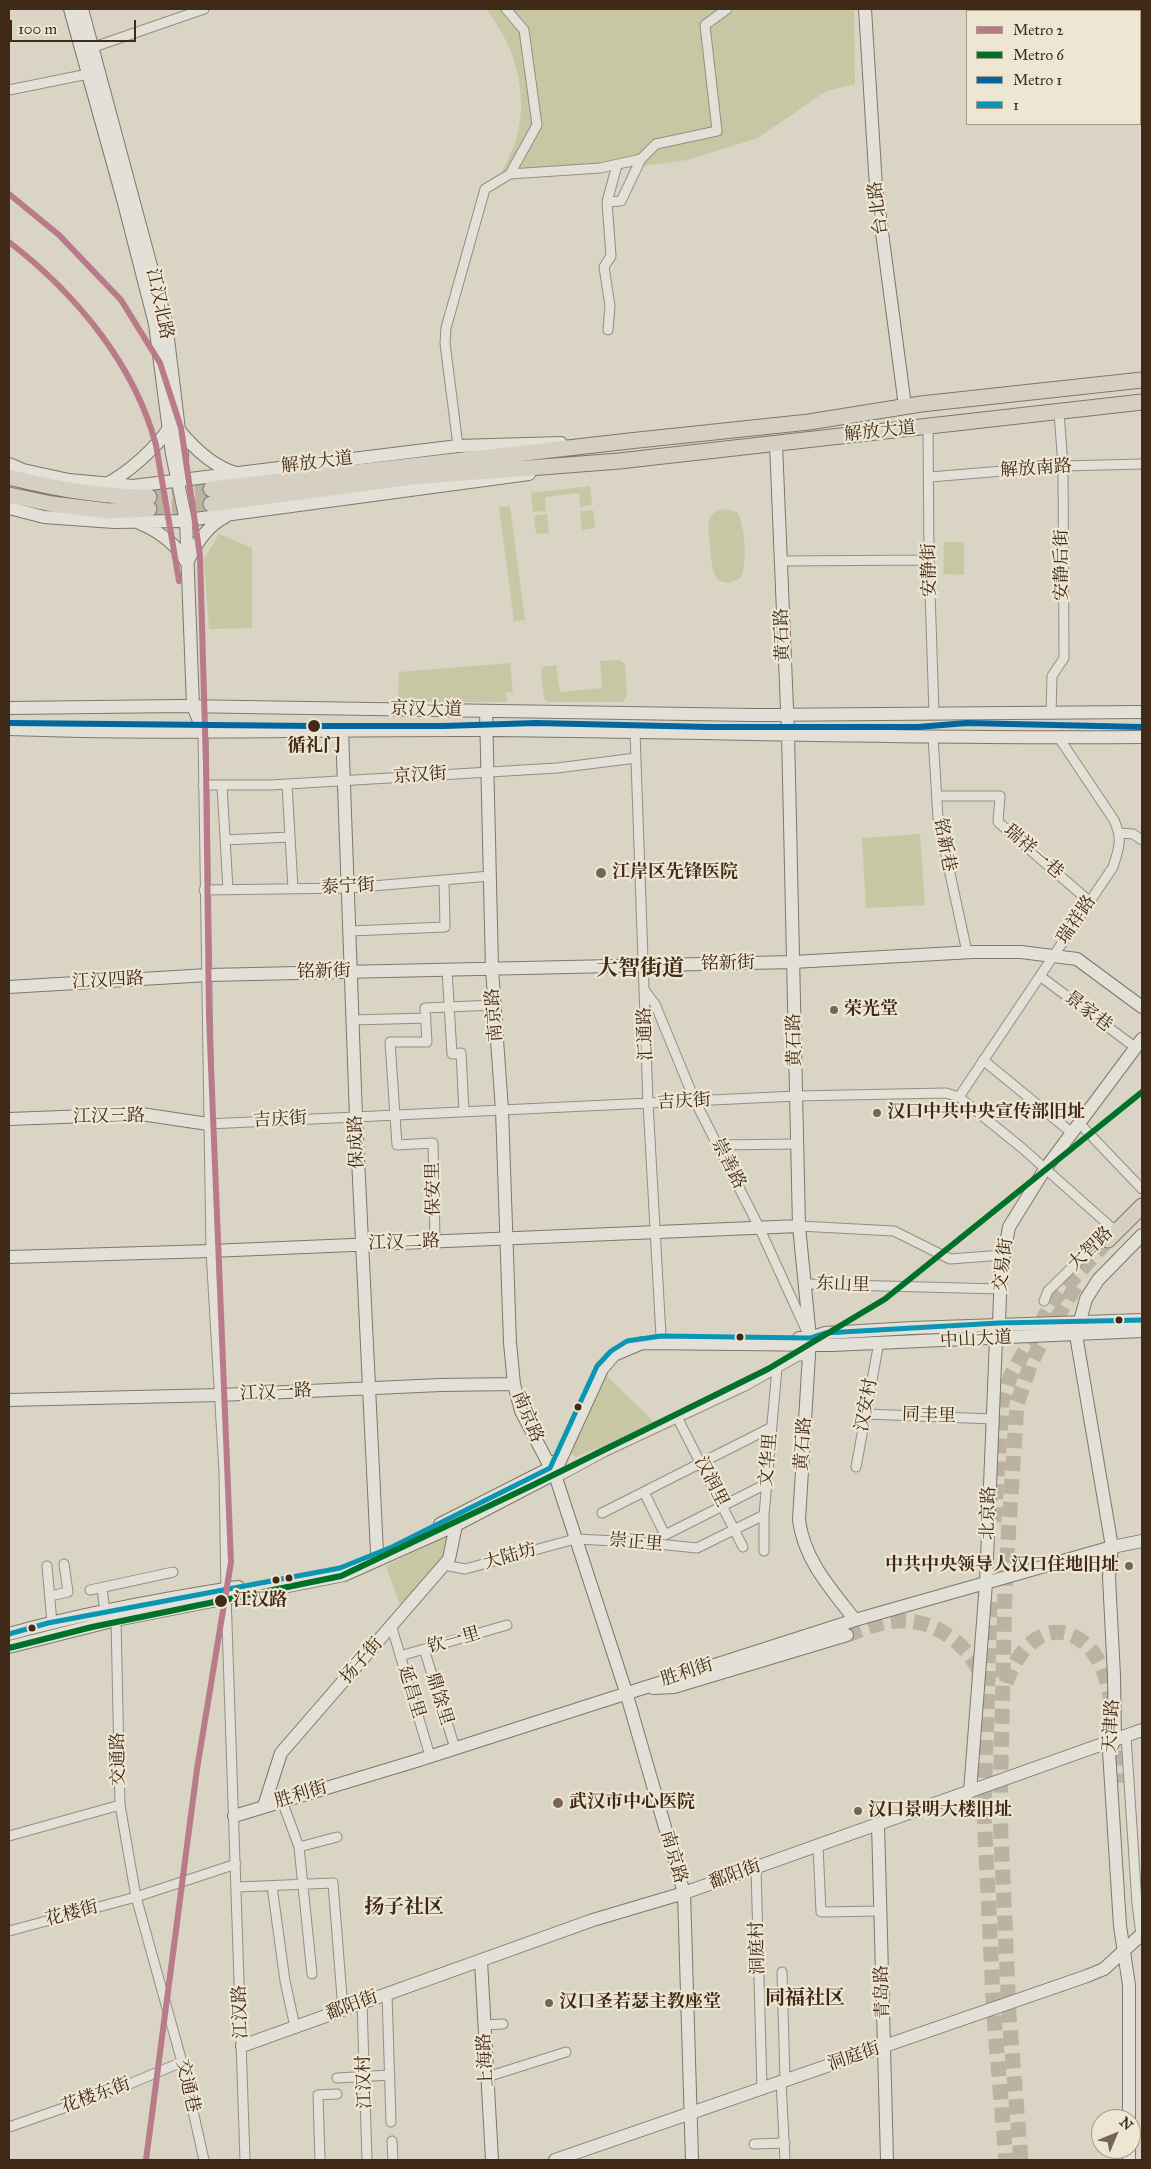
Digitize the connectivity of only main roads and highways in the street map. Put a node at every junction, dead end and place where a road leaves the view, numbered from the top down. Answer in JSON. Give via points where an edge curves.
{"nodes":[{"id":1,"x":1142,"y":380,"type":"edge"},
{"id":2,"x":1142,"y":402,"type":"edge"},
{"id":3,"x":9,"y":477,"type":"edge"},
{"id":4,"x":9,"y":495,"type":"edge"},
{"id":5,"x":1142,"y":1206,"type":"edge"},
{"id":6,"x":1142,"y":1218,"type":"edge"}],
"edges":[{"from":1,"to":2,"type":"main road","name":"解放大道","via":[[905,406],[809,422],[629,440],[211,496],[413,476],[618,462]]},
{"from":3,"to":4,"type":"main road","via":[[65,491],[149,503],[108,511]]},
{"from":5,"to":6,"type":"main road","name":"大智路","via":[[1111,1238]]}]}
